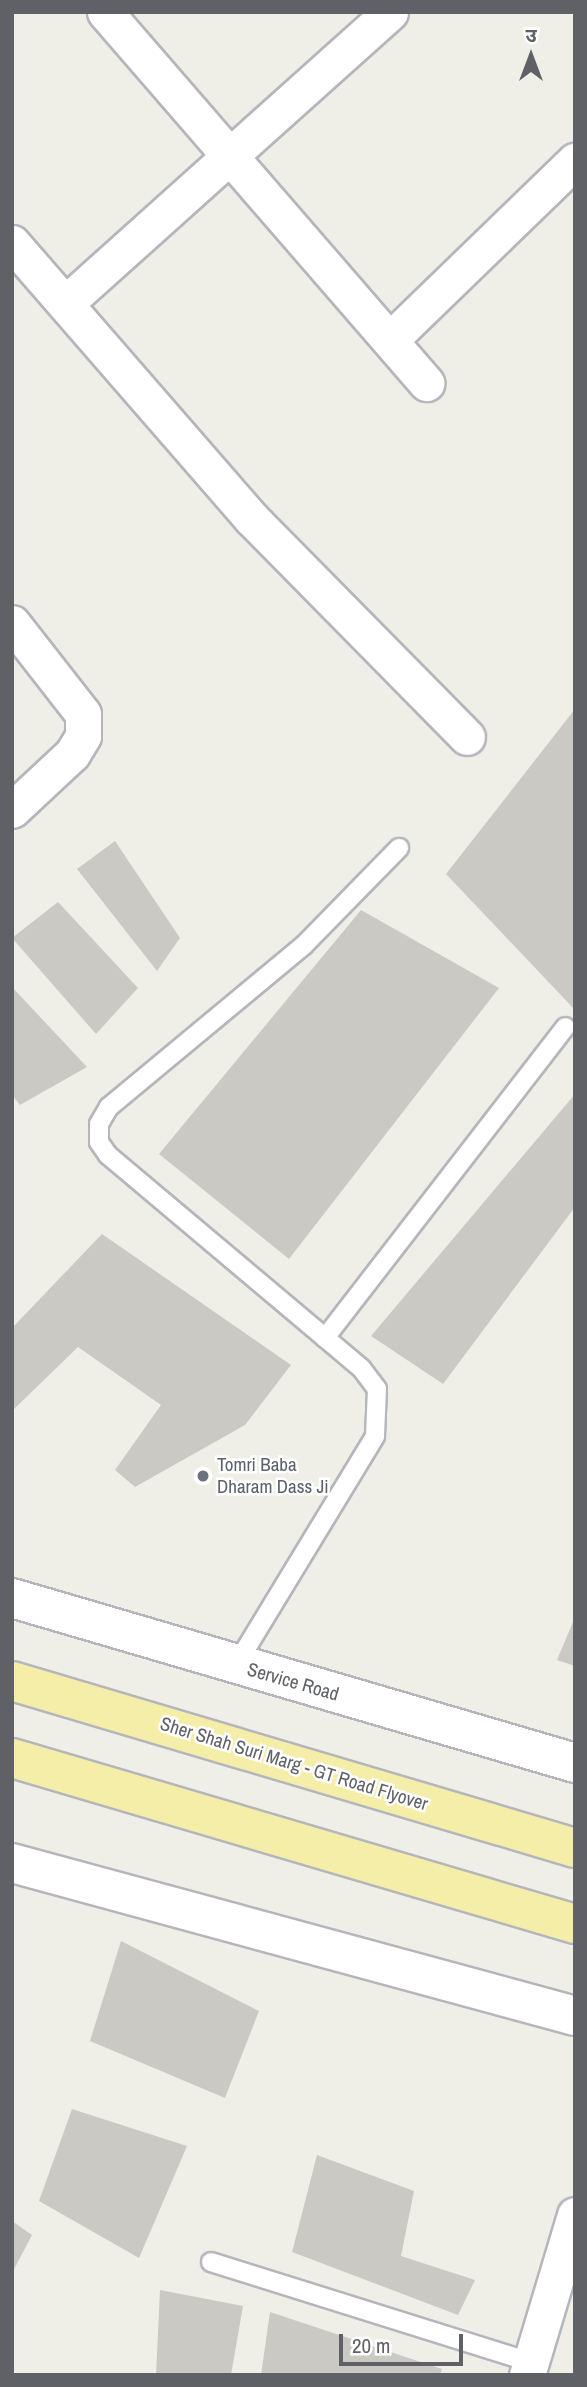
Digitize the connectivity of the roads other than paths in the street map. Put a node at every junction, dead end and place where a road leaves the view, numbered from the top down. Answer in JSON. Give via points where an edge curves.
{"nodes":[{"id":1,"x":105,"y":12,"type":"edge"},
{"id":2,"x":390,"y":12,"type":"edge"},
{"id":3,"x":232,"y":156,"type":"junction"},
{"id":4,"x":575,"y":161,"type":"edge"},
{"id":5,"x":12,"y":243,"type":"edge"},
{"id":6,"x":67,"y":302,"type":"junction"},
{"id":7,"x":391,"y":339,"type":"junction"},
{"id":8,"x":426,"y":383,"type":"dead end"},
{"id":9,"x":12,"y":623,"type":"edge"},
{"id":10,"x":467,"y":737,"type":"dead end"},
{"id":11,"x":12,"y":810,"type":"edge"},
{"id":12,"x":399,"y":848,"type":"dead end"},
{"id":13,"x":565,"y":1027,"type":"dead end"},
{"id":14,"x":325,"y":1338,"type":"junction"},
{"id":15,"x":12,"y":1598,"type":"edge"},
{"id":16,"x":236,"y":1665,"type":"junction"},
{"id":17,"x":12,"y":1681,"type":"edge"},
{"id":18,"x":12,"y":1758,"type":"edge"},
{"id":19,"x":575,"y":1763,"type":"edge"},
{"id":20,"x":575,"y":1848,"type":"edge"},
{"id":21,"x":12,"y":1863,"type":"edge"},
{"id":22,"x":575,"y":1924,"type":"edge"},
{"id":23,"x":575,"y":2016,"type":"edge"},
{"id":24,"x":575,"y":2215,"type":"edge"},
{"id":25,"x":211,"y":2262,"type":"dead end"},
{"id":26,"x":529,"y":2369,"type":"edge"}],
"edges":[{"from":1,"to":3,"type":"street"},
{"from":2,"to":3,"type":"street"},
{"from":3,"to":6,"type":"street"},
{"from":3,"to":7,"type":"street"},
{"from":4,"to":7,"type":"street"},
{"from":5,"to":6,"type":"street"},
{"from":6,"to":10,"type":"street","via":[[252,519]]},
{"from":7,"to":8,"type":"street"},
{"from":9,"to":11,"type":"street","via":[[83,714],[83,736],[72,754]]},
{"from":12,"to":14,"type":"lane","via":[[304,946],[109,1107],[99,1124],[99,1142],[108,1155]]},
{"from":13,"to":14,"type":"lane"},
{"from":14,"to":16,"type":"lane","via":[[377,1390],[375,1436]]},
{"from":15,"to":16,"type":"street","name":"Service Road"},
{"from":16,"to":19,"type":"street","name":"Service Road"},
{"from":17,"to":20,"type":"highway","name":"Sher Shah Suri Marg - GT Road Flyover"},
{"from":18,"to":22,"type":"highway"},
{"from":21,"to":23,"type":"street"},
{"from":24,"to":26,"type":"street"},
{"from":25,"to":26,"type":"lane"}]}
